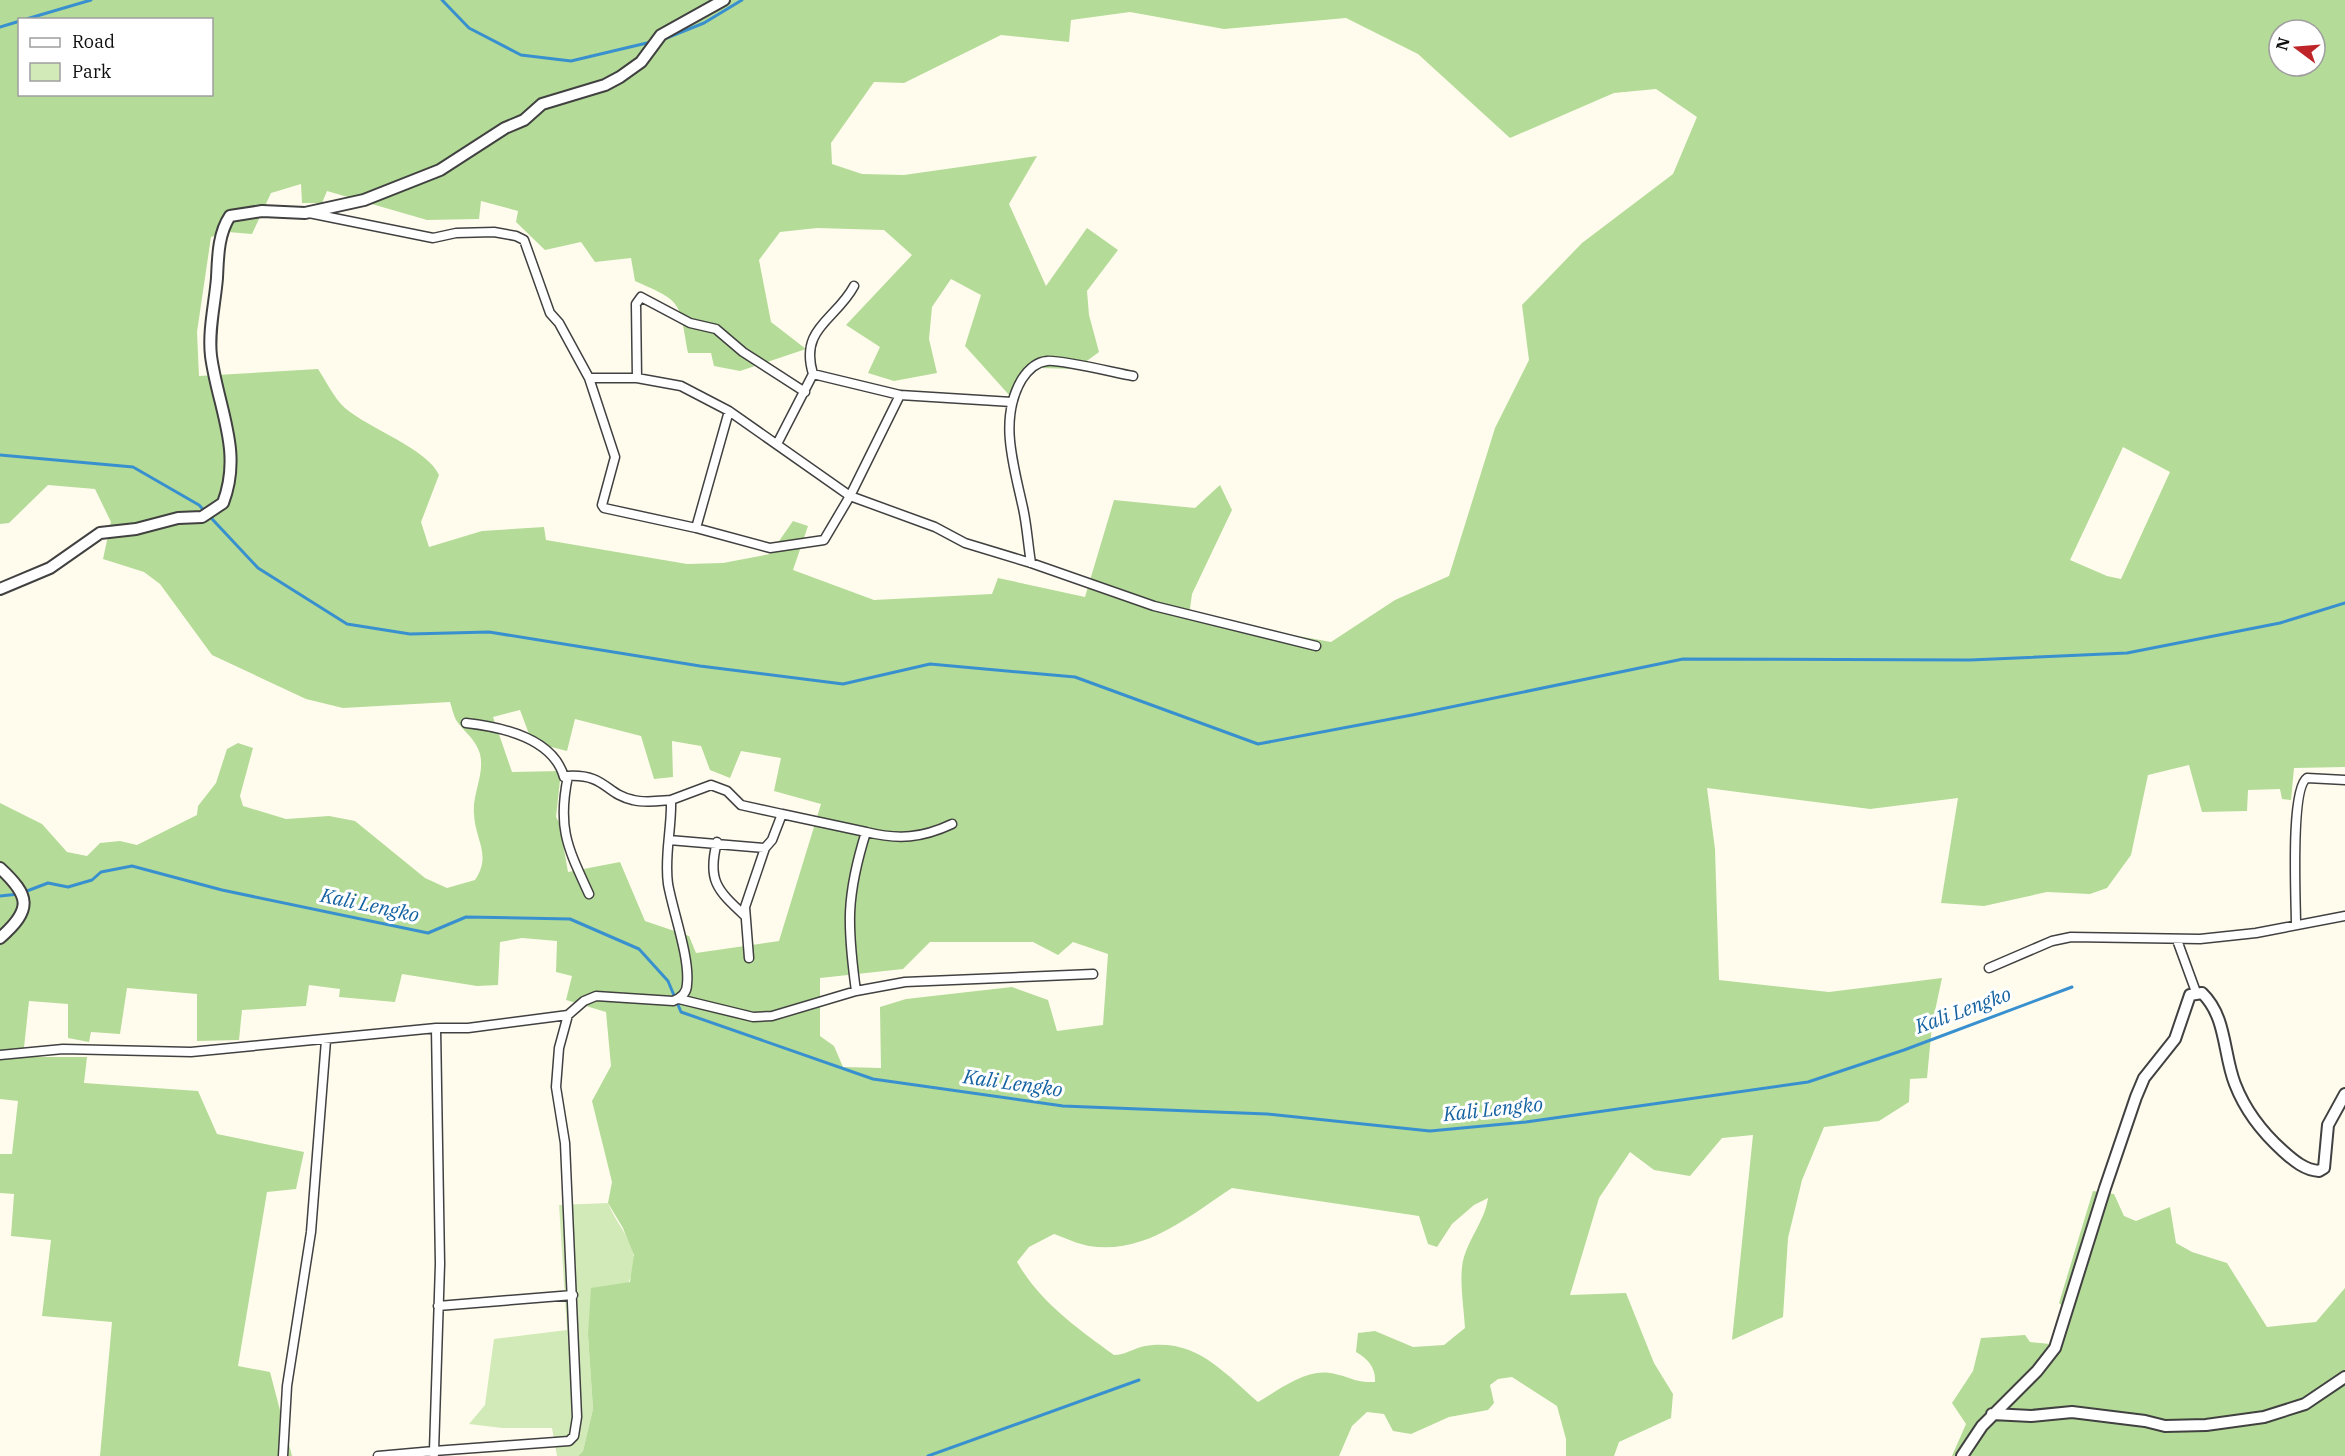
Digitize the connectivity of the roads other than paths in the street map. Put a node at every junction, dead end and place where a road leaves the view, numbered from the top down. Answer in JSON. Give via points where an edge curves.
{"nodes":[{"id":1,"x":724,"y":0,"type":"edge"},
{"id":2,"x":305,"y":213,"type":"junction"},
{"id":3,"x":854,"y":286,"type":"dead end"},
{"id":4,"x":813,"y":374,"type":"junction"},
{"id":5,"x":1133,"y":376,"type":"dead end"},
{"id":6,"x":589,"y":378,"type":"junction"},
{"id":7,"x":637,"y":378,"type":"junction"},
{"id":8,"x":805,"y":392,"type":"junction"},
{"id":9,"x":900,"y":395,"type":"junction"},
{"id":10,"x":1012,"y":402,"type":"junction"},
{"id":11,"x":729,"y":411,"type":"junction"},
{"id":12,"x":777,"y":444,"type":"junction"},
{"id":13,"x":850,"y":496,"type":"junction"},
{"id":14,"x":696,"y":528,"type":"junction"},
{"id":15,"x":1031,"y":563,"type":"junction"},
{"id":16,"x":0,"y":589,"type":"edge"},
{"id":17,"x":1316,"y":646,"type":"dead end"},
{"id":18,"x":466,"y":723,"type":"dead end"},
{"id":19,"x":568,"y":776,"type":"junction"},
{"id":20,"x":2345,"y":780,"type":"edge"},
{"id":21,"x":671,"y":800,"type":"junction"},
{"id":22,"x":782,"y":814,"type":"junction"},
{"id":23,"x":952,"y":824,"type":"dead end"},
{"id":24,"x":866,"y":832,"type":"junction"},
{"id":25,"x":669,"y":840,"type":"junction"},
{"id":26,"x":717,"y":842,"type":"junction"},
{"id":27,"x":765,"y":848,"type":"junction"},
{"id":28,"x":0,"y":868,"type":"edge"},
{"id":29,"x":590,"y":894,"type":"dead end"},
{"id":30,"x":744,"y":915,"type":"junction"},
{"id":31,"x":2345,"y":916,"type":"edge"},
{"id":32,"x":2296,"y":925,"type":"junction"},
{"id":33,"x":0,"y":938,"type":"edge"},
{"id":34,"x":2177,"y":940,"type":"junction"},
{"id":35,"x":749,"y":958,"type":"dead end"},
{"id":36,"x":1989,"y":968,"type":"dead end"},
{"id":37,"x":1093,"y":974,"type":"dead end"},
{"id":38,"x":856,"y":991,"type":"junction"},
{"id":39,"x":2196,"y":992,"type":"junction"},
{"id":40,"x":677,"y":1000,"type":"junction"},
{"id":41,"x":568,"y":1016,"type":"junction"},
{"id":42,"x":436,"y":1028,"type":"junction"},
{"id":43,"x":326,"y":1040,"type":"junction"},
{"id":44,"x":0,"y":1055,"type":"edge"},
{"id":45,"x":2345,"y":1094,"type":"edge"},
{"id":46,"x":573,"y":1295,"type":"junction"},
{"id":47,"x":438,"y":1306,"type":"junction"},
{"id":48,"x":2345,"y":1377,"type":"edge"},
{"id":49,"x":1992,"y":1414,"type":"junction"},
{"id":50,"x":434,"y":1453,"type":"edge"},
{"id":51,"x":283,"y":1456,"type":"edge"},
{"id":52,"x":378,"y":1456,"type":"edge"},
{"id":53,"x":1962,"y":1456,"type":"edge"}],
"edges":[{"from":1,"to":2,"type":"street","via":[[658,40],[641,62],[620,77],[542,104],[524,120],[440,171],[364,200]]},
{"from":2,"to":6,"type":"street","via":[[433,238],[494,232],[524,240],[550,313]]},
{"from":2,"to":16,"type":"street","via":[[238,213],[230,216],[222,232],[211,355],[232,454],[223,503],[202,517],[100,533],[50,568]]},
{"from":3,"to":4,"type":"street","via":[[813,338],[809,354]]},
{"from":4,"to":8,"type":"street"},
{"from":4,"to":9,"type":"street"},
{"from":5,"to":10,"type":"street","via":[[1048,360],[1034,365],[1025,374]]},
{"from":6,"to":7,"type":"street"},
{"from":6,"to":14,"type":"street","via":[[615,457],[602,507]]},
{"from":7,"to":8,"type":"street","via":[[636,304],[641,297],[690,323],[716,329],[743,352]]},
{"from":7,"to":11,"type":"street","via":[[681,386]]},
{"from":8,"to":12,"type":"street"},
{"from":9,"to":10,"type":"street"},
{"from":9,"to":13,"type":"street"},
{"from":10,"to":15,"type":"street","via":[[1012,465],[1024,511]]},
{"from":11,"to":12,"type":"street"},
{"from":11,"to":14,"type":"street"},
{"from":12,"to":13,"type":"street"},
{"from":13,"to":14,"type":"street","via":[[826,538],[819,542],[766,548]]},
{"from":13,"to":15,"type":"street","via":[[935,527],[965,543]]},
{"from":15,"to":17,"type":"street","via":[[1154,606]]},
{"from":18,"to":19,"type":"street","via":[[511,731],[526,738],[545,749],[564,777]]},
{"from":19,"to":21,"type":"street","via":[[594,778],[631,800]]},
{"from":19,"to":29,"type":"street","via":[[562,818],[565,839]]},
{"from":20,"to":32,"type":"street","via":[[2307,778],[2300,784]]},
{"from":21,"to":22,"type":"street","via":[[711,785],[726,791],[741,805]]},
{"from":21,"to":25,"type":"street"},
{"from":22,"to":24,"type":"street"},
{"from":22,"to":27,"type":"street"},
{"from":23,"to":24,"type":"street","via":[[930,835],[910,838]]},
{"from":24,"to":38,"type":"street","via":[[849,906]]},
{"from":25,"to":26,"type":"street"},
{"from":25,"to":40,"type":"street","via":[[668,884],[687,973],[686,991]]},
{"from":26,"to":27,"type":"street"},
{"from":26,"to":30,"type":"street","via":[[715,884]]},
{"from":27,"to":30,"type":"street"},
{"from":28,"to":33,"type":"street","via":[[20,887],[25,901],[18,919]]},
{"from":30,"to":35,"type":"street"},
{"from":31,"to":32,"type":"street"},
{"from":32,"to":34,"type":"street"},
{"from":34,"to":36,"type":"street","via":[[2071,937]]},
{"from":34,"to":39,"type":"street"},
{"from":37,"to":38,"type":"street","via":[[905,982]]},
{"from":38,"to":40,"type":"street","via":[[772,1016],[753,1017]]},
{"from":39,"to":45,"type":"street","via":[[2205,996],[2219,1020],[2235,1084],[2259,1127],[2305,1168],[2324,1168],[2328,1125]]},
{"from":39,"to":49,"type":"street","via":[[2190,995],[2175,1039],[2141,1086],[2104,1188],[2055,1348]]},
{"from":40,"to":41,"type":"street","via":[[596,996]]},
{"from":41,"to":42,"type":"street"},
{"from":41,"to":46,"type":"street","via":[[559,1048],[556,1087],[565,1143]]},
{"from":42,"to":43,"type":"street"},
{"from":42,"to":47,"type":"street"},
{"from":43,"to":44,"type":"street","via":[[191,1052],[63,1049]]},
{"from":43,"to":51,"type":"street","via":[[311,1232],[287,1386]]},
{"from":46,"to":47,"type":"street"},
{"from":46,"to":50,"type":"street","via":[[577,1417],[572,1440]]},
{"from":47,"to":50,"type":"street"},
{"from":48,"to":49,"type":"street","via":[[2305,1404],[2264,1417],[2206,1425],[2165,1426],[2072,1412]]},
{"from":49,"to":53,"type":"street"},
{"from":50,"to":52,"type":"street"}]}
